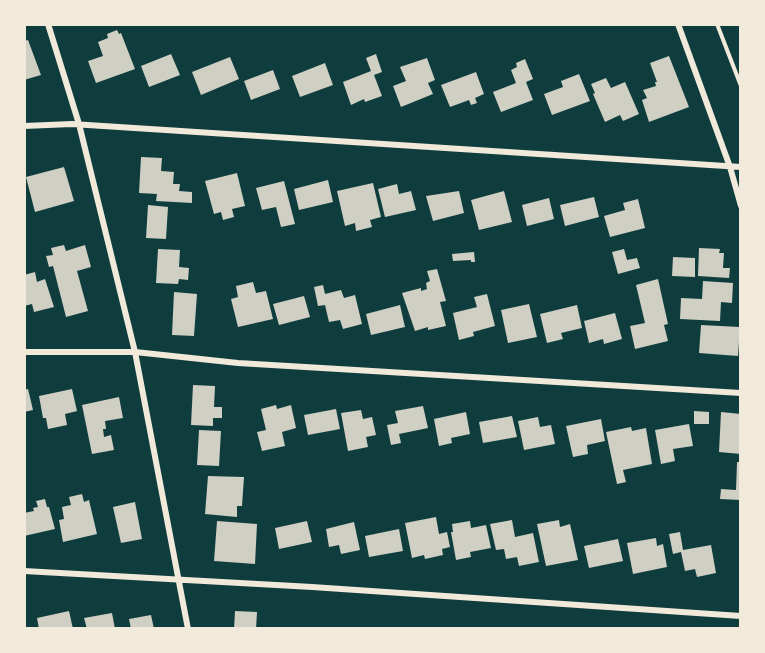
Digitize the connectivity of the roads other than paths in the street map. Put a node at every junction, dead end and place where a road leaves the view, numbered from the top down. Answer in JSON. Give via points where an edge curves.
{"nodes":[{"id":1,"x":48,"y":24,"type":"edge"},
{"id":2,"x":678,"y":24,"type":"edge"},
{"id":3,"x":717,"y":24,"type":"edge"},
{"id":4,"x":741,"y":86,"type":"edge"},
{"id":5,"x":79,"y":124,"type":"junction"},
{"id":6,"x":24,"y":126,"type":"edge"},
{"id":7,"x":730,"y":167,"type":"junction"},
{"id":8,"x":741,"y":167,"type":"edge"},
{"id":9,"x":741,"y":206,"type":"edge"},
{"id":10,"x":24,"y":352,"type":"edge"},
{"id":11,"x":135,"y":352,"type":"junction"},
{"id":12,"x":741,"y":393,"type":"edge"},
{"id":13,"x":24,"y":571,"type":"edge"},
{"id":14,"x":180,"y":580,"type":"junction"},
{"id":15,"x":741,"y":616,"type":"edge"},
{"id":16,"x":188,"y":629,"type":"edge"}],
"edges":[{"from":1,"to":5,"type":"street"},
{"from":2,"to":7,"type":"street"},
{"from":3,"to":4,"type":"lane"},
{"from":5,"to":6,"type":"street"},
{"from":5,"to":7,"type":"street"},
{"from":5,"to":11,"type":"street"},
{"from":7,"to":8,"type":"street"},
{"from":7,"to":9,"type":"street"},
{"from":10,"to":11,"type":"street"},
{"from":11,"to":12,"type":"street","via":[[238,363]]},
{"from":11,"to":14,"type":"street"},
{"from":13,"to":14,"type":"street"},
{"from":14,"to":15,"type":"street"},
{"from":14,"to":16,"type":"street"}]}
